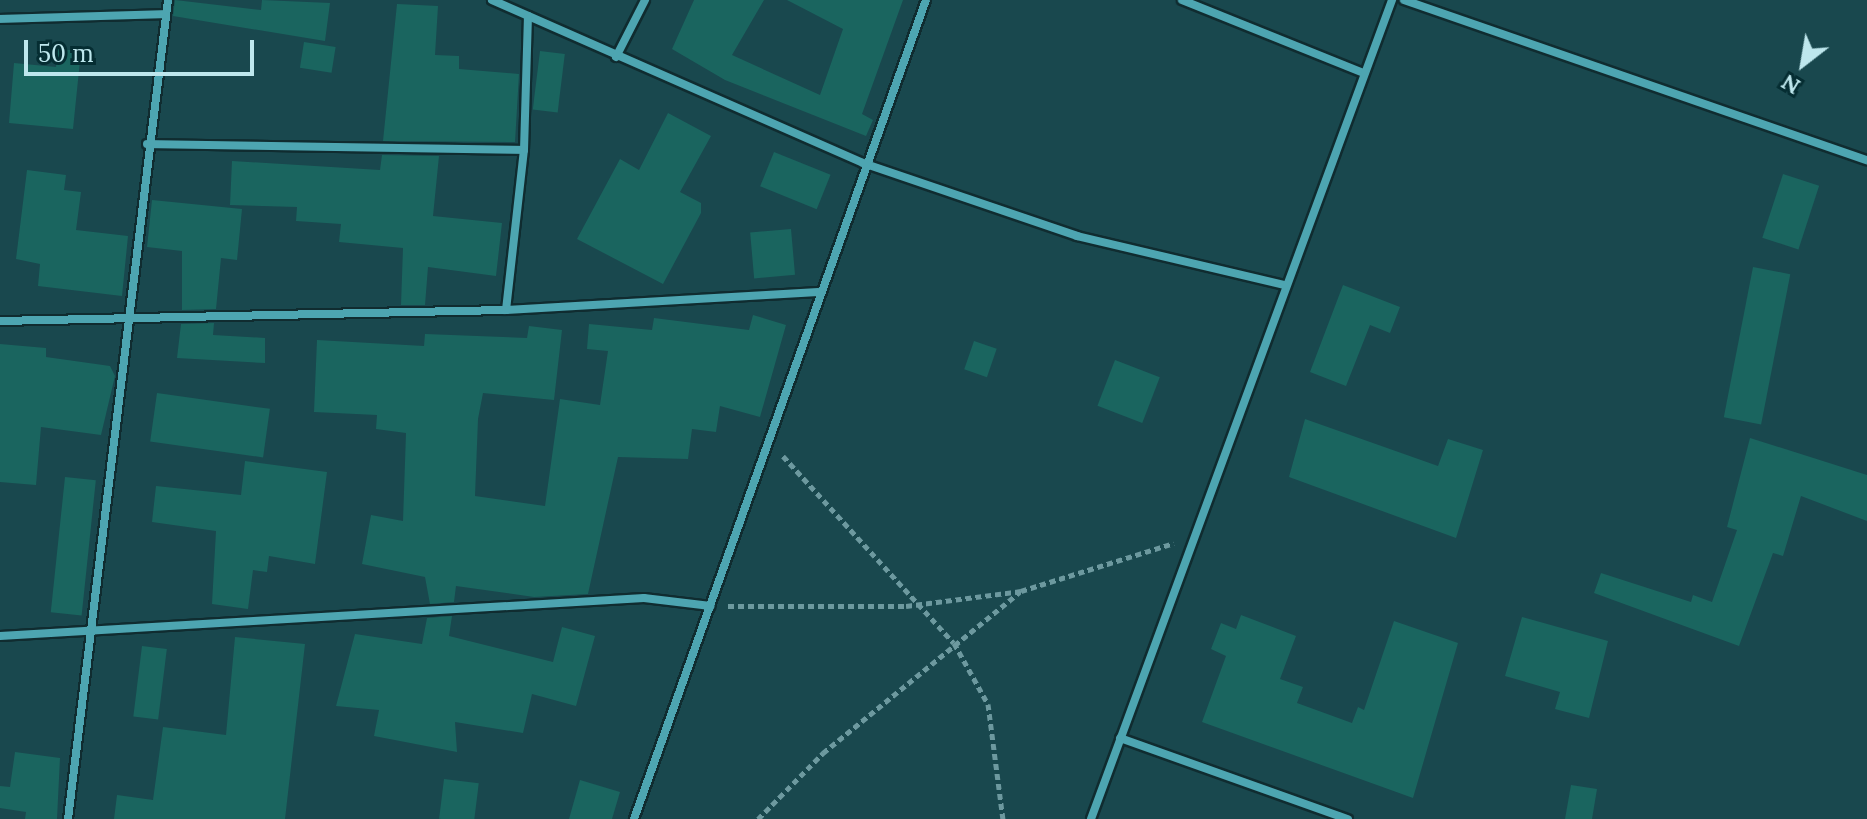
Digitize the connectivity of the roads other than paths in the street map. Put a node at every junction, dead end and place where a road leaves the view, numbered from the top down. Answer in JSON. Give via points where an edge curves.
{"nodes":[{"id":1,"x":168,"y":0,"type":"edge"},
{"id":2,"x":492,"y":0,"type":"edge"},
{"id":3,"x":645,"y":0,"type":"edge"},
{"id":4,"x":926,"y":0,"type":"edge"},
{"id":5,"x":1182,"y":0,"type":"edge"},
{"id":6,"x":1392,"y":0,"type":"edge"},
{"id":7,"x":1404,"y":0,"type":"edge"},
{"id":8,"x":165,"y":14,"type":"junction"},
{"id":9,"x":528,"y":16,"type":"junction"},
{"id":10,"x":0,"y":19,"type":"edge"},
{"id":11,"x":616,"y":57,"type":"junction"},
{"id":12,"x":1364,"y":73,"type":"junction"},
{"id":13,"x":147,"y":144,"type":"junction"},
{"id":14,"x":524,"y":150,"type":"junction"},
{"id":15,"x":1867,"y":160,"type":"edge"},
{"id":16,"x":863,"y":163,"type":"junction"},
{"id":17,"x":1285,"y":285,"type":"junction"},
{"id":18,"x":818,"y":292,"type":"junction"},
{"id":19,"x":506,"y":310,"type":"junction"},
{"id":20,"x":129,"y":316,"type":"junction"},
{"id":21,"x":0,"y":321,"type":"edge"},
{"id":22,"x":711,"y":606,"type":"junction"},
{"id":23,"x":95,"y":628,"type":"junction"},
{"id":24,"x":0,"y":636,"type":"edge"},
{"id":25,"x":1120,"y":738,"type":"junction"},
{"id":26,"x":68,"y":819,"type":"edge"},
{"id":27,"x":634,"y":819,"type":"edge"},
{"id":28,"x":1091,"y":819,"type":"edge"},
{"id":29,"x":1348,"y":819,"type":"edge"}],
"edges":[{"from":1,"to":8,"type":"street"},
{"from":2,"to":9,"type":"street"},
{"from":3,"to":11,"type":"street"},
{"from":4,"to":16,"type":"street"},
{"from":5,"to":12,"type":"street"},
{"from":6,"to":12,"type":"street"},
{"from":7,"to":15,"type":"street"},
{"from":8,"to":10,"type":"street"},
{"from":8,"to":13,"type":"street"},
{"from":9,"to":11,"type":"street"},
{"from":9,"to":14,"type":"street"},
{"from":11,"to":16,"type":"street"},
{"from":12,"to":17,"type":"street"},
{"from":13,"to":14,"type":"street"},
{"from":13,"to":20,"type":"street"},
{"from":14,"to":19,"type":"street"},
{"from":16,"to":17,"type":"street","via":[[1077,236]]},
{"from":16,"to":18,"type":"street"},
{"from":17,"to":25,"type":"street"},
{"from":18,"to":19,"type":"street"},
{"from":18,"to":22,"type":"street","via":[[771,443]]},
{"from":19,"to":20,"type":"street"},
{"from":20,"to":21,"type":"street"},
{"from":20,"to":23,"type":"street"},
{"from":22,"to":23,"type":"street","via":[[644,598]]},
{"from":22,"to":27,"type":"street"},
{"from":23,"to":24,"type":"street"},
{"from":23,"to":26,"type":"street"},
{"from":25,"to":28,"type":"street"},
{"from":25,"to":29,"type":"street"}]}
